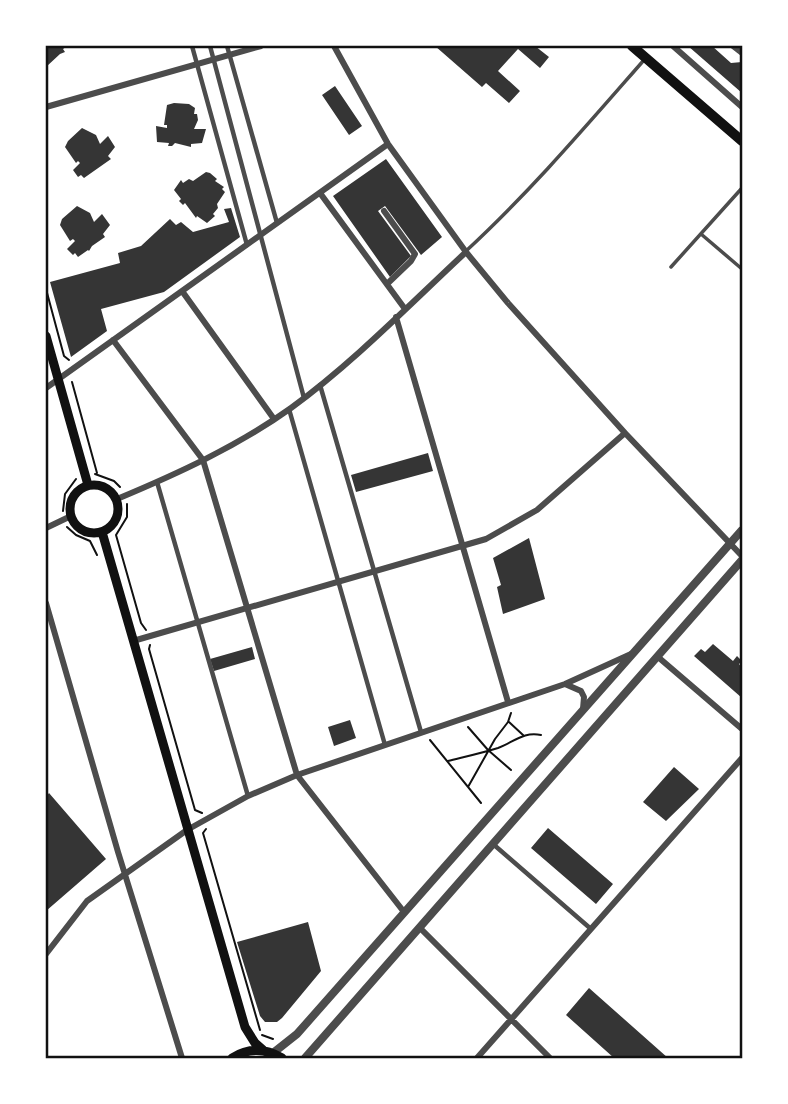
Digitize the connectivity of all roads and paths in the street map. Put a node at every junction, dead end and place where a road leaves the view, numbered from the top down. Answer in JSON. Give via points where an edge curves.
{"nodes":[{"id":1,"x":192,"y":46,"type":"edge"},
{"id":2,"x":210,"y":46,"type":"edge"},
{"id":3,"x":226,"y":46,"type":"edge"},
{"id":4,"x":261,"y":46,"type":"edge"},
{"id":5,"x":334,"y":46,"type":"edge"},
{"id":6,"x":632,"y":46,"type":"edge"},
{"id":7,"x":673,"y":46,"type":"edge"},
{"id":8,"x":733,"y":46,"type":"edge"},
{"id":9,"x":743,"y":53,"type":"edge"},
{"id":10,"x":229,"y":55,"type":"junction"},
{"id":11,"x":646,"y":58,"type":"junction"},
{"id":12,"x":213,"y":59,"type":"junction"},
{"id":13,"x":198,"y":64,"type":"junction"},
{"id":14,"x":46,"y":107,"type":"edge"},
{"id":15,"x":743,"y":107,"type":"edge"},
{"id":16,"x":743,"y":141,"type":"edge"},
{"id":17,"x":388,"y":144,"type":"junction"},
{"id":18,"x":743,"y":188,"type":"edge"},
{"id":19,"x":320,"y":193,"type":"junction"},
{"id":20,"x":384,"y":211,"type":"dead end"},
{"id":21,"x":277,"y":223,"type":"junction"},
{"id":22,"x":262,"y":234,"type":"junction"},
{"id":23,"x":701,"y":234,"type":"junction"},
{"id":24,"x":247,"y":244,"type":"junction"},
{"id":25,"x":466,"y":252,"type":"junction"},
{"id":26,"x":671,"y":267,"type":"dead end"},
{"id":27,"x":743,"y":269,"type":"edge"},
{"id":28,"x":387,"y":284,"type":"junction"},
{"id":29,"x":46,"y":289,"type":"edge"},
{"id":30,"x":182,"y":291,"type":"junction"},
{"id":31,"x":405,"y":309,"type":"junction"},
{"id":32,"x":396,"y":317,"type":"junction"},
{"id":33,"x":46,"y":336,"type":"edge"},
{"id":34,"x":113,"y":340,"type":"junction"},
{"id":35,"x":66,"y":358,"type":"dead end"},
{"id":36,"x":58,"y":379,"type":"junction"},
{"id":37,"x":72,"y":381,"type":"dead end"},
{"id":38,"x":320,"y":385,"type":"junction"},
{"id":39,"x":46,"y":388,"type":"edge"},
{"id":40,"x":304,"y":398,"type":"junction"},
{"id":41,"x":289,"y":409,"type":"junction"},
{"id":42,"x":274,"y":419,"type":"junction"},
{"id":43,"x":625,"y":433,"type":"junction"},
{"id":44,"x":204,"y":460,"type":"junction"},
{"id":45,"x":76,"y":479,"type":"dead end"},
{"id":46,"x":157,"y":482,"type":"junction"},
{"id":47,"x":88,"y":485,"type":"junction"},
{"id":48,"x":123,"y":490,"type":"dead end"},
{"id":49,"x":117,"y":499,"type":"junction"},
{"id":50,"x":127,"y":501,"type":"dead end"},
{"id":51,"x":66,"y":517,"type":"junction"},
{"id":52,"x":46,"y":528,"type":"edge"},
{"id":53,"x":743,"y":530,"type":"edge"},
{"id":54,"x":102,"y":532,"type":"junction"},
{"id":55,"x":730,"y":545,"type":"junction"},
{"id":56,"x":462,"y":546,"type":"junction"},
{"id":57,"x":98,"y":555,"type":"dead end"},
{"id":58,"x":743,"y":558,"type":"edge"},
{"id":59,"x":374,"y":573,"type":"junction"},
{"id":60,"x":337,"y":584,"type":"junction"},
{"id":61,"x":46,"y":603,"type":"edge"},
{"id":62,"x":249,"y":609,"type":"junction"},
{"id":63,"x":197,"y":623,"type":"junction"},
{"id":64,"x":147,"y":630,"type":"dead end"},
{"id":65,"x":133,"y":641,"type":"junction"},
{"id":66,"x":150,"y":642,"type":"dead end"},
{"id":67,"x":633,"y":653,"type":"junction"},
{"id":68,"x":658,"y":657,"type":"junction"},
{"id":69,"x":565,"y":684,"type":"junction"},
{"id":70,"x":508,"y":702,"type":"junction"},
{"id":71,"x":583,"y":710,"type":"junction"},
{"id":72,"x":511,"y":712,"type":"dead end"},
{"id":73,"x":508,"y":722,"type":"junction"},
{"id":74,"x":468,"y":727,"type":"dead end"},
{"id":75,"x":743,"y":729,"type":"edge"},
{"id":76,"x":421,"y":732,"type":"junction"},
{"id":77,"x":523,"y":735,"type":"junction"},
{"id":78,"x":541,"y":735,"type":"dead end"},
{"id":79,"x":430,"y":740,"type":"dead end"},
{"id":80,"x":385,"y":745,"type":"junction"},
{"id":81,"x":488,"y":750,"type":"junction"},
{"id":82,"x":743,"y":758,"type":"edge"},
{"id":83,"x":447,"y":761,"type":"junction"},
{"id":84,"x":511,"y":770,"type":"dead end"},
{"id":85,"x":297,"y":775,"type":"junction"},
{"id":86,"x":468,"y":787,"type":"junction"},
{"id":87,"x":248,"y":796,"type":"junction"},
{"id":88,"x":481,"y":803,"type":"dead end"},
{"id":89,"x":203,"y":814,"type":"dead end"},
{"id":90,"x":209,"y":826,"type":"dead end"},
{"id":91,"x":187,"y":830,"type":"junction"},
{"id":92,"x":493,"y":844,"type":"junction"},
{"id":93,"x":126,"y":874,"type":"junction"},
{"id":94,"x":404,"y":912,"type":"junction"},
{"id":95,"x":420,"y":928,"type":"junction"},
{"id":96,"x":591,"y":929,"type":"junction"},
{"id":97,"x":46,"y":954,"type":"edge"},
{"id":98,"x":511,"y":1019,"type":"junction"},
{"id":99,"x":245,"y":1027,"type":"junction"},
{"id":100,"x":277,"y":1038,"type":"dead end"},
{"id":101,"x":268,"y":1052,"type":"junction"},
{"id":102,"x":234,"y":1057,"type":"edge"},
{"id":103,"x":181,"y":1058,"type":"edge"},
{"id":104,"x":282,"y":1059,"type":"edge"},
{"id":105,"x":305,"y":1059,"type":"edge"},
{"id":106,"x":477,"y":1059,"type":"edge"},
{"id":107,"x":550,"y":1059,"type":"edge"}],
"edges":[{"from":1,"to":13,"type":"street"},
{"from":2,"to":12,"type":"street"},
{"from":3,"to":10,"type":"street"},
{"from":4,"to":10,"type":"street"},
{"from":5,"to":17,"type":"street"},
{"from":6,"to":11,"type":"main road"},
{"from":7,"to":15,"type":"street"},
{"from":8,"to":9,"type":"street"},
{"from":10,"to":12,"type":"street"},
{"from":10,"to":21,"type":"street"},
{"from":11,"to":16,"type":"main road"},
{"from":11,"to":25,"type":"lane","via":[[548,169]]},
{"from":12,"to":13,"type":"street"},
{"from":12,"to":22,"type":"street"},
{"from":13,"to":14,"type":"street"},
{"from":13,"to":24,"type":"street"},
{"from":17,"to":19,"type":"street"},
{"from":17,"to":25,"type":"street"},
{"from":18,"to":23,"type":"lane"},
{"from":19,"to":21,"type":"street"},
{"from":19,"to":28,"type":"street"},
{"from":20,"to":28,"type":"street","via":[[415,254]]},
{"from":21,"to":22,"type":"street"},
{"from":22,"to":24,"type":"street"},
{"from":22,"to":40,"type":"street"},
{"from":23,"to":26,"type":"lane"},
{"from":23,"to":27,"type":"lane"},
{"from":24,"to":30,"type":"street"},
{"from":25,"to":31,"type":"street"},
{"from":25,"to":43,"type":"street"},
{"from":28,"to":31,"type":"street"},
{"from":29,"to":35,"type":"path"},
{"from":30,"to":34,"type":"street"},
{"from":30,"to":42,"type":"street"},
{"from":31,"to":32,"type":"street"},
{"from":32,"to":38,"type":"street"},
{"from":32,"to":56,"type":"street"},
{"from":33,"to":36,"type":"main road"},
{"from":34,"to":36,"type":"street"},
{"from":34,"to":44,"type":"street"},
{"from":36,"to":39,"type":"street"},
{"from":36,"to":47,"type":"main road"},
{"from":37,"to":48,"type":"path","via":[[97,473]]},
{"from":38,"to":40,"type":"street"},
{"from":38,"to":59,"type":"street"},
{"from":40,"to":41,"type":"street"},
{"from":41,"to":42,"type":"street"},
{"from":41,"to":60,"type":"street"},
{"from":42,"to":44,"type":"street"},
{"from":43,"to":55,"type":"street"},
{"from":43,"to":56,"type":"street","via":[[537,510],[486,539]]},
{"from":44,"to":46,"type":"street"},
{"from":44,"to":62,"type":"street"},
{"from":45,"to":51,"type":"path","via":[[65,494]]},
{"from":46,"to":49,"type":"street"},
{"from":46,"to":63,"type":"street"},
{"from":47,"to":49,"type":"main road","via":[[104,486]]},
{"from":47,"to":51,"type":"main road","via":[[74,495]]},
{"from":49,"to":54,"type":"main road","via":[[117,517]]},
{"from":50,"to":64,"type":"path","via":[[127,517],[116,535],[141,623]]},
{"from":51,"to":52,"type":"street"},
{"from":51,"to":54,"type":"main road","via":[[82,530]]},
{"from":51,"to":57,"type":"path","via":[[75,535],[90,541]]},
{"from":53,"to":55,"type":"street"},
{"from":54,"to":65,"type":"main road"},
{"from":55,"to":58,"type":"street"},
{"from":55,"to":67,"type":"street"},
{"from":56,"to":59,"type":"street"},
{"from":56,"to":70,"type":"street"},
{"from":58,"to":68,"type":"street"},
{"from":59,"to":60,"type":"street"},
{"from":59,"to":76,"type":"street"},
{"from":60,"to":62,"type":"street"},
{"from":60,"to":80,"type":"street"},
{"from":61,"to":93,"type":"street"},
{"from":62,"to":63,"type":"street"},
{"from":62,"to":85,"type":"street"},
{"from":63,"to":65,"type":"street"},
{"from":63,"to":87,"type":"street"},
{"from":65,"to":91,"type":"main road"},
{"from":66,"to":89,"type":"path","via":[[195,810]]},
{"from":67,"to":69,"type":"street"},
{"from":67,"to":71,"type":"street"},
{"from":68,"to":75,"type":"street"},
{"from":68,"to":92,"type":"street"},
{"from":69,"to":70,"type":"street"},
{"from":69,"to":71,"type":"street","via":[[581,691]]},
{"from":70,"to":76,"type":"street"},
{"from":71,"to":94,"type":"street"},
{"from":72,"to":73,"type":"path"},
{"from":73,"to":77,"type":"path"},
{"from":73,"to":81,"type":"path"},
{"from":74,"to":81,"type":"path"},
{"from":76,"to":80,"type":"street"},
{"from":77,"to":78,"type":"path"},
{"from":77,"to":81,"type":"path"},
{"from":79,"to":83,"type":"path"},
{"from":80,"to":85,"type":"street"},
{"from":81,"to":83,"type":"path"},
{"from":81,"to":84,"type":"path"},
{"from":81,"to":86,"type":"path"},
{"from":82,"to":96,"type":"street"},
{"from":83,"to":86,"type":"path"},
{"from":85,"to":87,"type":"street"},
{"from":85,"to":94,"type":"street"},
{"from":86,"to":88,"type":"path"},
{"from":87,"to":91,"type":"street"},
{"from":90,"to":100,"type":"path","via":[[202,835],[260,1032]]},
{"from":91,"to":93,"type":"street"},
{"from":91,"to":99,"type":"main road"},
{"from":92,"to":95,"type":"street"},
{"from":92,"to":96,"type":"street"},
{"from":93,"to":97,"type":"street","via":[[87,901]]},
{"from":93,"to":103,"type":"street"},
{"from":94,"to":101,"type":"street","via":[[294,1038]]},
{"from":95,"to":98,"type":"street"},
{"from":95,"to":105,"type":"street"},
{"from":96,"to":98,"type":"street"},
{"from":98,"to":106,"type":"street"},
{"from":98,"to":107,"type":"street"},
{"from":99,"to":101,"type":"main road"},
{"from":99,"to":102,"type":"main road","via":[[242,1046]]},
{"from":101,"to":102,"type":"main road","via":[[249,1051]]},
{"from":101,"to":104,"type":"main road"}]}
